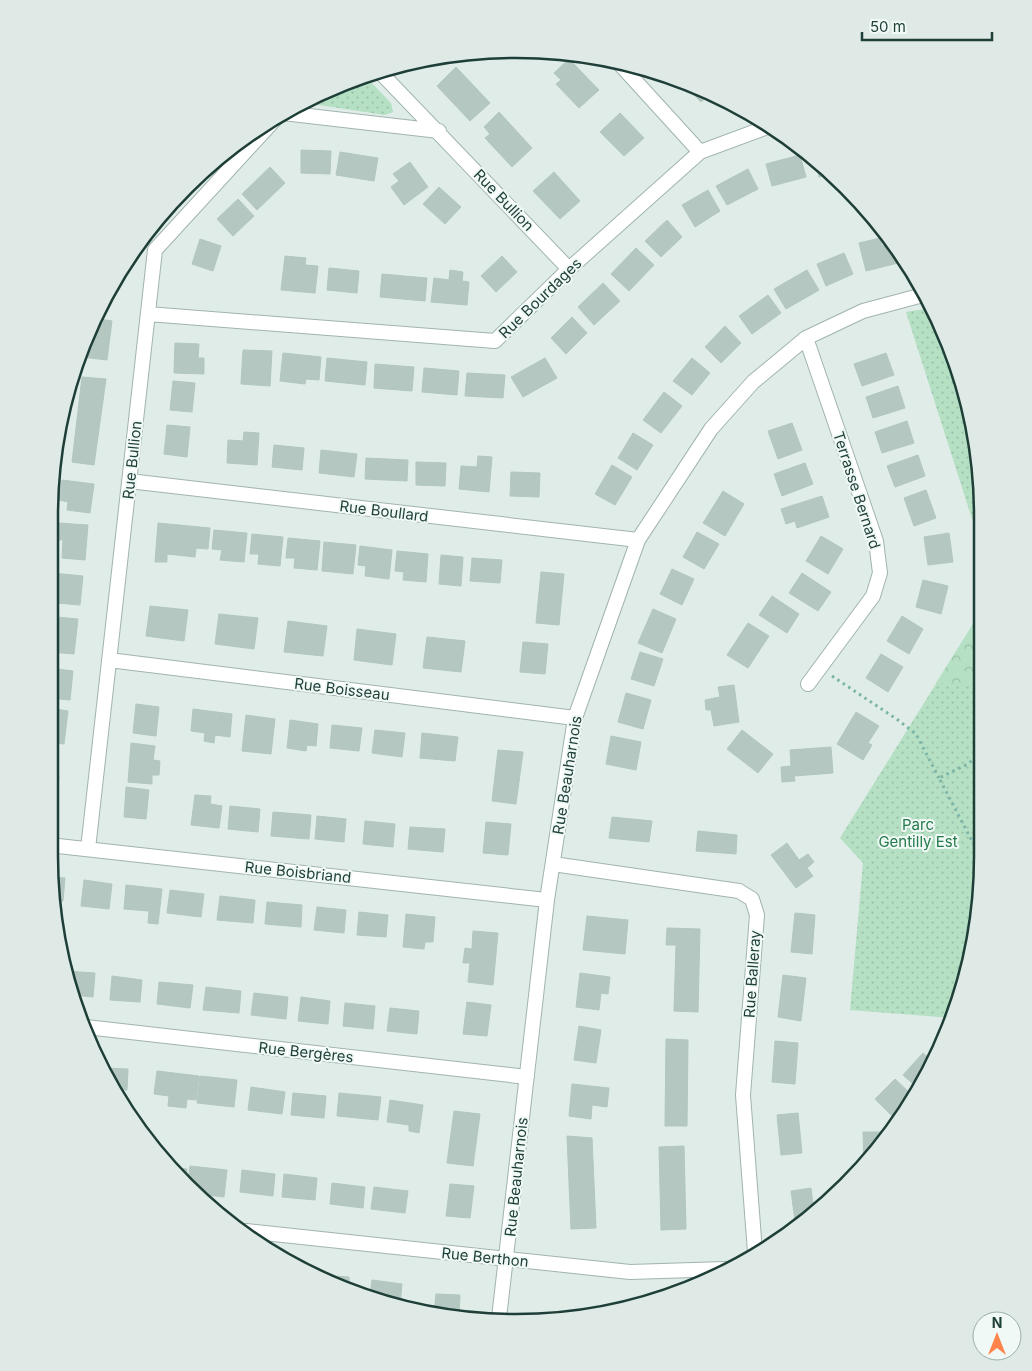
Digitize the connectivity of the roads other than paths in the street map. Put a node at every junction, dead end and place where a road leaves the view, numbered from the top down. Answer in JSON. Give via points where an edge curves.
{"nodes":[{"id":1,"x":626,"y":71,"type":"edge"},
{"id":2,"x":385,"y":77,"type":"edge"},
{"id":3,"x":295,"y":114,"type":"edge"},
{"id":4,"x":762,"y":129,"type":"edge"},
{"id":5,"x":438,"y":131,"type":"junction"},
{"id":6,"x":260,"y":136,"type":"edge"},
{"id":7,"x":700,"y":152,"type":"junction"},
{"id":8,"x":569,"y":269,"type":"junction"},
{"id":9,"x":918,"y":296,"type":"edge"},
{"id":10,"x":148,"y":314,"type":"junction"},
{"id":11,"x":806,"y":338,"type":"junction"},
{"id":12,"x":129,"y":481,"type":"junction"},
{"id":13,"x":638,"y":540,"type":"junction"},
{"id":14,"x":109,"y":660,"type":"junction"},
{"id":15,"x":808,"y":684,"type":"dead end"},
{"id":16,"x":575,"y":718,"type":"junction"},
{"id":17,"x":58,"y":846,"type":"edge"},
{"id":18,"x":88,"y":849,"type":"junction"},
{"id":19,"x":553,"y":864,"type":"junction"},
{"id":20,"x":548,"y":900,"type":"junction"},
{"id":21,"x":91,"y":1028,"type":"edge"},
{"id":22,"x":527,"y":1077,"type":"junction"},
{"id":23,"x":257,"y":1233,"type":"edge"},
{"id":24,"x":755,"y":1246,"type":"edge"},
{"id":25,"x":506,"y":1259,"type":"junction"},
{"id":26,"x":712,"y":1269,"type":"edge"},
{"id":27,"x":500,"y":1313,"type":"edge"}],
"edges":[{"from":1,"to":7,"type":"street"},
{"from":2,"to":5,"type":"street","name":"Rue Bullion"},
{"from":3,"to":5,"type":"street"},
{"from":4,"to":7,"type":"street","name":"Rue Bourdages"},
{"from":5,"to":8,"type":"street","name":"Rue Bullion"},
{"from":6,"to":10,"type":"street","name":"Rue Bullion","via":[[155,250]]},
{"from":7,"to":8,"type":"street","name":"Rue Bourdages"},
{"from":8,"to":10,"type":"street","name":"Rue Bourdages","via":[[495,341]]},
{"from":9,"to":11,"type":"street","name":"Rue Beauharnois","via":[[863,310]]},
{"from":10,"to":12,"type":"street","name":"Rue Bullion"},
{"from":11,"to":13,"type":"street","name":"Rue Beauharnois","via":[[753,382],[711,429]]},
{"from":11,"to":15,"type":"street","name":"Terrasse Bernard","via":[[876,541],[880,573],[873,596]]},
{"from":12,"to":13,"type":"street","name":"Rue Boullard"},
{"from":12,"to":14,"type":"street","name":"Rue Bullion"},
{"from":13,"to":16,"type":"street","name":"Rue Beauharnois"},
{"from":14,"to":16,"type":"street","name":"Rue Boisseau"},
{"from":14,"to":18,"type":"street","name":"Rue Bullion"},
{"from":16,"to":19,"type":"street","name":"Rue Beauharnois"},
{"from":17,"to":18,"type":"street","name":"Rue Boisbriand"},
{"from":18,"to":20,"type":"street","name":"Rue Boisbriand"},
{"from":19,"to":20,"type":"street","name":"Rue Beauharnois"},
{"from":19,"to":24,"type":"street","name":"Rue Balleray","via":[[739,891],[752,899],[757,915],[743,1095]]},
{"from":20,"to":22,"type":"street","name":"Rue Beauharnois"},
{"from":21,"to":22,"type":"street","name":"Rue Bergères"},
{"from":22,"to":25,"type":"street","name":"Rue Beauharnois"},
{"from":23,"to":25,"type":"street","name":"Rue Berthon"},
{"from":25,"to":26,"type":"street","name":"Rue Berthon","via":[[630,1272]]},
{"from":25,"to":27,"type":"street","name":"Rue Beauharnois"}]}
